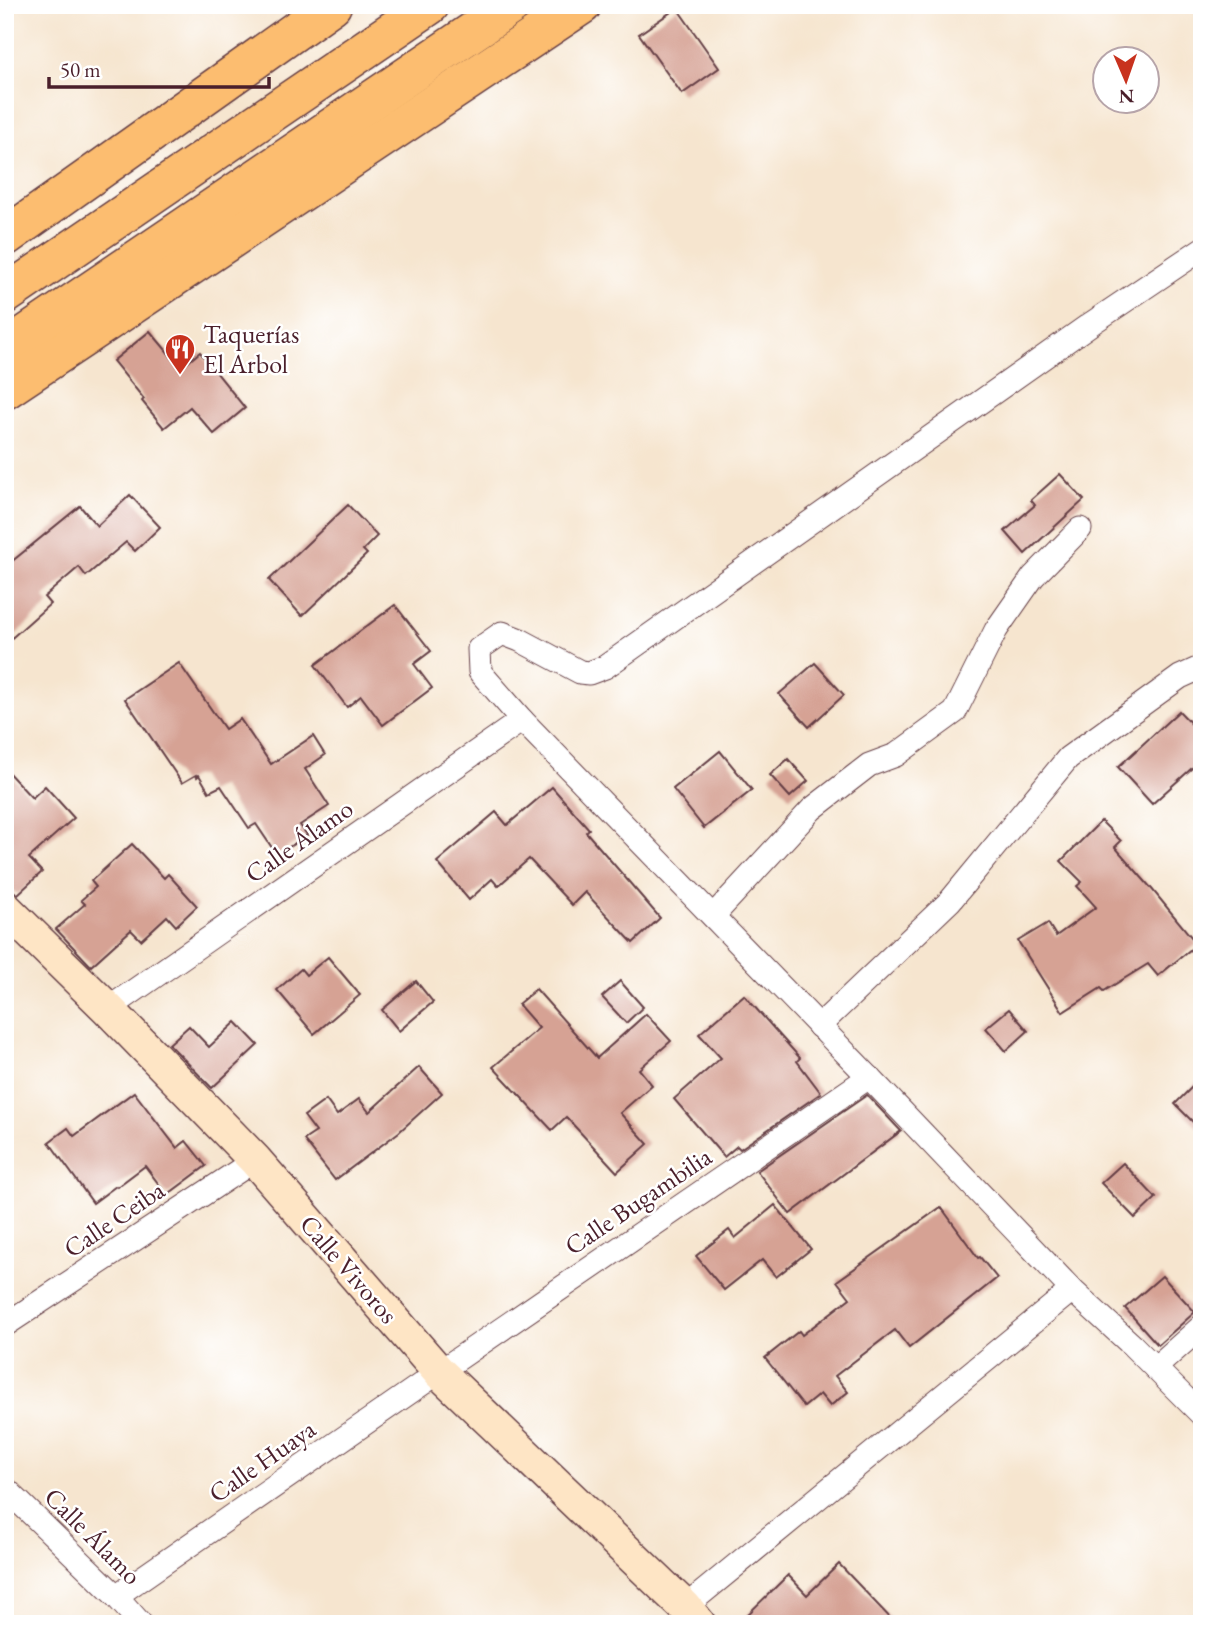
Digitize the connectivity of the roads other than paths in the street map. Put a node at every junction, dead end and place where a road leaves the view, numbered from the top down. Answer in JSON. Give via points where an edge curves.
{"nodes":[{"id":1,"x":332,"y":5,"type":"edge"},
{"id":2,"x":430,"y":5,"type":"edge"},
{"id":3,"x":512,"y":5,"type":"edge"},
{"id":4,"x":582,"y":5,"type":"edge"},
{"id":5,"x":5,"y":237,"type":"edge"},
{"id":6,"x":1202,"y":250,"type":"edge"},
{"id":7,"x":5,"y":295,"type":"edge"},
{"id":8,"x":5,"y":349,"type":"edge"},
{"id":9,"x":5,"y":390,"type":"edge"},
{"id":10,"x":1080,"y":529,"type":"dead end"},
{"id":11,"x":1202,"y":667,"type":"edge"},
{"id":12,"x":522,"y":720,"type":"junction"},
{"id":13,"x":5,"y":908,"type":"edge"},
{"id":14,"x":713,"y":916,"type":"junction"},
{"id":15,"x":108,"y":1009,"type":"junction"},
{"id":16,"x":819,"y":1026,"type":"junction"},
{"id":17,"x":869,"y":1077,"type":"junction"},
{"id":18,"x":255,"y":1160,"type":"junction"},
{"id":19,"x":1072,"y":1290,"type":"junction"},
{"id":20,"x":5,"y":1325,"type":"edge"},
{"id":21,"x":1202,"y":1326,"type":"edge"},
{"id":22,"x":1154,"y":1368,"type":"junction"},
{"id":23,"x":439,"y":1371,"type":"junction"},
{"id":24,"x":1202,"y":1415,"type":"edge"},
{"id":25,"x":5,"y":1488,"type":"edge"},
{"id":26,"x":116,"y":1596,"type":"junction"},
{"id":27,"x":692,"y":1616,"type":"edge"},
{"id":28,"x":141,"y":1624,"type":"edge"}],
"edges":[{"from":1,"to":5,"type":"highway"},
{"from":2,"to":7,"type":"highway"},
{"from":3,"to":8,"type":"highway"},
{"from":4,"to":9,"type":"highway"},
{"from":6,"to":12,"type":"street","via":[[605,667],[580,672],[502,632],[479,649],[480,672]]},
{"from":10,"to":14,"type":"street","via":[[1033,577],[996,630],[955,712],[896,755],[869,765],[811,809]]},
{"from":11,"to":16,"type":"street","via":[[1180,677],[1068,758],[950,901]]},
{"from":12,"to":14,"type":"street"},
{"from":12,"to":15,"type":"street","name":"Calle Álamo"},
{"from":13,"to":15,"type":"street","name":"Calle Vivoros"},
{"from":14,"to":16,"type":"street"},
{"from":15,"to":18,"type":"street","name":"Calle Vivoros"},
{"from":16,"to":17,"type":"street"},
{"from":17,"to":19,"type":"street"},
{"from":17,"to":23,"type":"street","name":"Calle Bugambilia"},
{"from":18,"to":20,"type":"street","name":"Calle Ceiba"},
{"from":18,"to":23,"type":"street","name":"Calle Vivoros"},
{"from":19,"to":22,"type":"street"},
{"from":19,"to":27,"type":"street"},
{"from":21,"to":22,"type":"street"},
{"from":22,"to":24,"type":"street"},
{"from":23,"to":26,"type":"street","name":"Calle Huaya"},
{"from":23,"to":27,"type":"street","name":"Calle Vivoros"},
{"from":25,"to":26,"type":"street","name":"Calle Álamo"},
{"from":26,"to":28,"type":"street","name":"Calle Álamo"}]}
